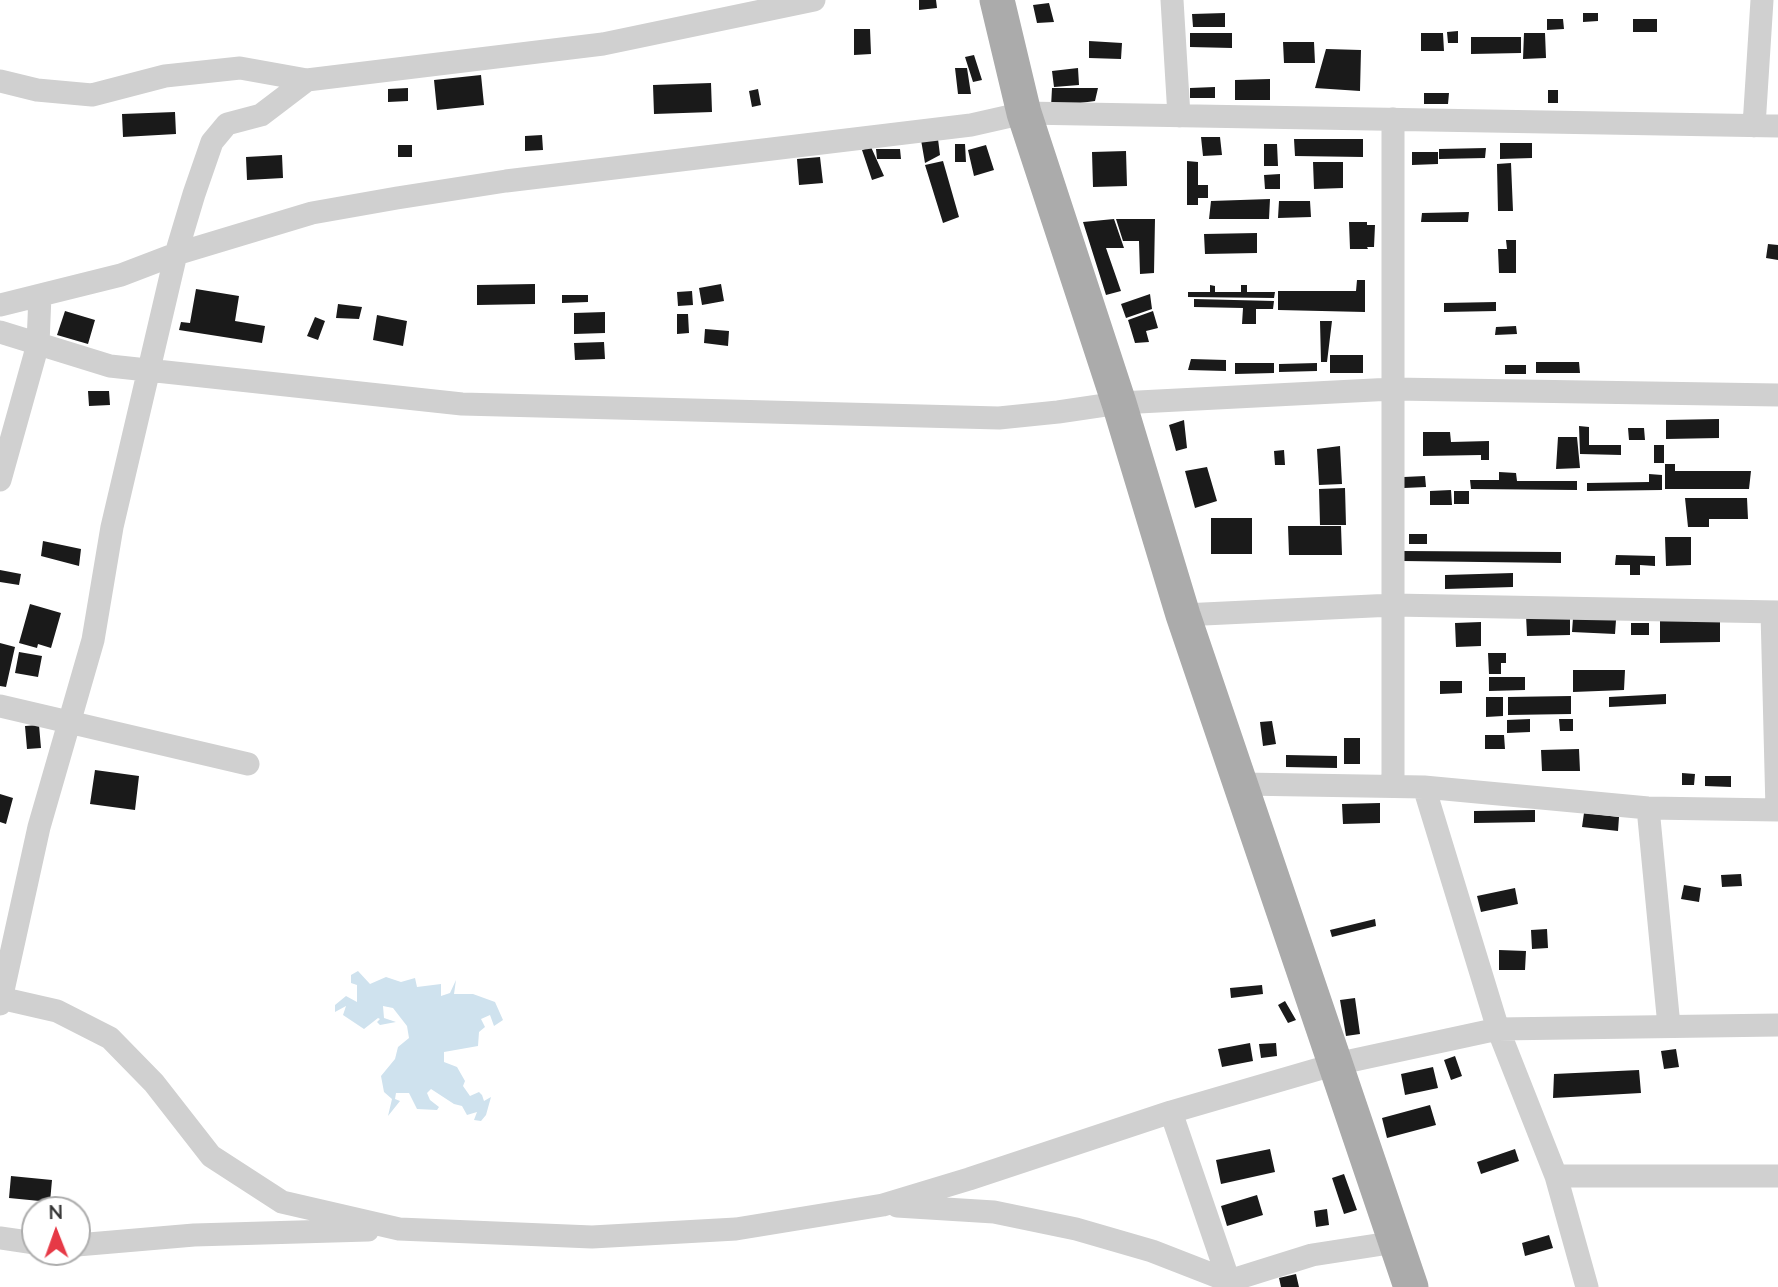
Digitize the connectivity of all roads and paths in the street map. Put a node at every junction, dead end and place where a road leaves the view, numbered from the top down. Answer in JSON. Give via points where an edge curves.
{"nodes":[{"id":1,"x":814,"y":0,"type":"edge"},
{"id":2,"x":997,"y":0,"type":"edge"},
{"id":3,"x":1172,"y":0,"type":"edge"},
{"id":4,"x":1762,"y":0,"type":"edge"},
{"id":5,"x":307,"y":80,"type":"junction"},
{"id":6,"x":0,"y":81,"type":"edge"},
{"id":7,"x":1024,"y":113,"type":"junction"},
{"id":8,"x":1179,"y":116,"type":"junction"},
{"id":9,"x":1393,"y":119,"type":"junction"},
{"id":10,"x":1754,"y":125,"type":"junction"},
{"id":11,"x":1778,"y":126,"type":"edge"},
{"id":12,"x":176,"y":254,"type":"junction"},
{"id":13,"x":40,"y":295,"type":"junction"},
{"id":14,"x":0,"y":305,"type":"edge"},
{"id":15,"x":0,"y":332,"type":"edge"},
{"id":16,"x":38,"y":344,"type":"junction"},
{"id":17,"x":150,"y":371,"type":"junction"},
{"id":18,"x":1393,"y":389,"type":"junction"},
{"id":19,"x":1778,"y":395,"type":"edge"},
{"id":20,"x":1119,"y":403,"type":"junction"},
{"id":21,"x":0,"y":480,"type":"edge"},
{"id":22,"x":1393,"y":605,"type":"junction"},
{"id":23,"x":1775,"y":612,"type":"edge"},
{"id":24,"x":1183,"y":615,"type":"junction"},
{"id":25,"x":0,"y":706,"type":"edge"},
{"id":26,"x":68,"y":722,"type":"junction"},
{"id":27,"x":248,"y":764,"type":"dead end"},
{"id":28,"x":1242,"y":784,"type":"junction"},
{"id":29,"x":1393,"y":786,"type":"junction"},
{"id":30,"x":1424,"y":787,"type":"junction"},
{"id":31,"x":1648,"y":808,"type":"junction"},
{"id":32,"x":1778,"y":810,"type":"edge"},
{"id":33,"x":1,"y":1000,"type":"edge"},
{"id":34,"x":1778,"y":1025,"type":"edge"},
{"id":35,"x":1669,"y":1026,"type":"junction"},
{"id":36,"x":1498,"y":1029,"type":"junction"},
{"id":37,"x":1336,"y":1064,"type":"junction"},
{"id":38,"x":1171,"y":1112,"type":"junction"},
{"id":39,"x":1778,"y":1176,"type":"edge"},
{"id":40,"x":1556,"y":1177,"type":"junction"},
{"id":41,"x":883,"y":1205,"type":"junction"},
{"id":42,"x":399,"y":1229,"type":"junction"},
{"id":43,"x":0,"y":1238,"type":"edge"},
{"id":44,"x":21,"y":1241,"type":"edge"},
{"id":45,"x":1396,"y":1242,"type":"junction"},
{"id":46,"x":91,"y":1244,"type":"edge"},
{"id":47,"x":1230,"y":1284,"type":"edge"},
{"id":48,"x":1411,"y":1287,"type":"edge"},
{"id":49,"x":1587,"y":1287,"type":"edge"}],
"edges":[{"from":1,"to":5,"type":"street","via":[[603,44]]},
{"from":2,"to":7,"type":"main road"},
{"from":3,"to":8,"type":"street"},
{"from":4,"to":10,"type":"street"},
{"from":5,"to":6,"type":"street","via":[[240,68],[165,76],[92,95]]},
{"from":5,"to":12,"type":"street","via":[[261,115],[227,124],[212,142]]},
{"from":7,"to":8,"type":"street"},
{"from":7,"to":12,"type":"street","via":[[971,125],[397,198],[312,213]]},
{"from":7,"to":20,"type":"main road"},
{"from":8,"to":9,"type":"street"},
{"from":9,"to":10,"type":"street"},
{"from":9,"to":18,"type":"street"},
{"from":10,"to":11,"type":"street"},
{"from":12,"to":13,"type":"street","via":[[121,275]]},
{"from":12,"to":17,"type":"street"},
{"from":13,"to":14,"type":"street"},
{"from":13,"to":16,"type":"street"},
{"from":15,"to":16,"type":"street"},
{"from":16,"to":17,"type":"street","via":[[110,366]]},
{"from":16,"to":21,"type":"street"},
{"from":17,"to":20,"type":"street","via":[[463,404],[999,418]]},
{"from":17,"to":26,"type":"street","via":[[112,527],[93,640]]},
{"from":18,"to":19,"type":"street"},
{"from":18,"to":20,"type":"street"},
{"from":18,"to":22,"type":"street"},
{"from":20,"to":24,"type":"main road"},
{"from":22,"to":23,"type":"street"},
{"from":22,"to":24,"type":"street"},
{"from":22,"to":29,"type":"street"},
{"from":23,"to":32,"type":"street"},
{"from":24,"to":28,"type":"main road"},
{"from":25,"to":26,"type":"street"},
{"from":26,"to":27,"type":"street"},
{"from":26,"to":33,"type":"street","via":[[39,827]]},
{"from":28,"to":29,"type":"street"},
{"from":28,"to":37,"type":"main road"},
{"from":29,"to":30,"type":"street"},
{"from":30,"to":31,"type":"street"},
{"from":30,"to":36,"type":"street"},
{"from":31,"to":32,"type":"street"},
{"from":31,"to":35,"type":"street"},
{"from":33,"to":42,"type":"street","via":[[57,1011],[110,1038],[154,1083],[211,1156],[282,1202]]},
{"from":34,"to":35,"type":"street"},
{"from":35,"to":36,"type":"street"},
{"from":36,"to":37,"type":"street"},
{"from":36,"to":40,"type":"street"},
{"from":37,"to":38,"type":"street"},
{"from":37,"to":45,"type":"main road"},
{"from":38,"to":41,"type":"street"},
{"from":38,"to":47,"type":"street"},
{"from":39,"to":40,"type":"street"},
{"from":40,"to":49,"type":"street"},
{"from":41,"to":42,"type":"street","via":[[736,1229],[592,1237]]},
{"from":41,"to":47,"type":"street","via":[[993,1212],[1076,1229],[1152,1251]]},
{"from":42,"to":46,"type":"street","via":[[194,1235]]},
{"from":43,"to":44,"type":"street"},
{"from":45,"to":47,"type":"street","via":[[1312,1255]]},
{"from":45,"to":48,"type":"main road"}]}
